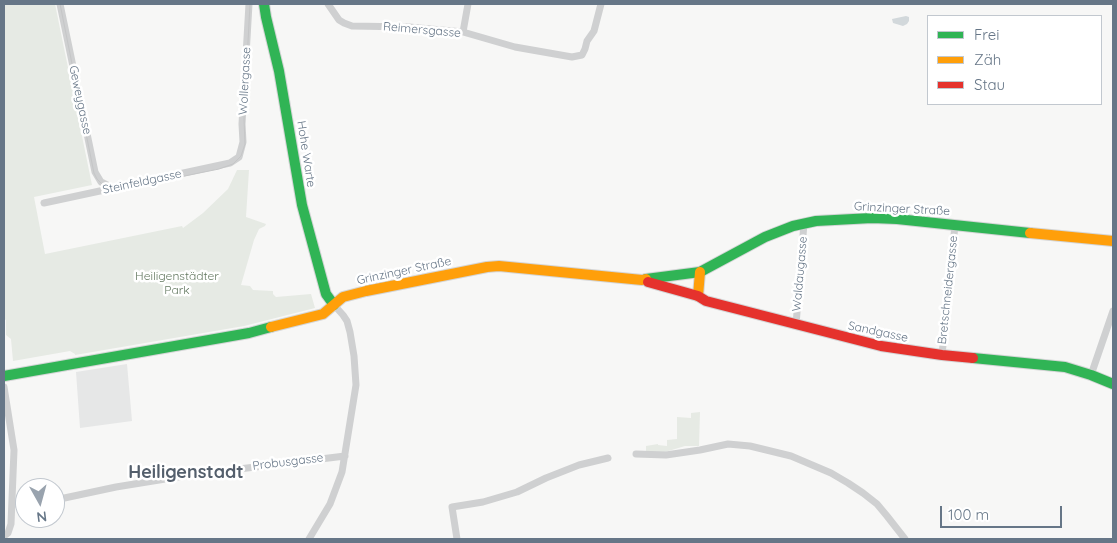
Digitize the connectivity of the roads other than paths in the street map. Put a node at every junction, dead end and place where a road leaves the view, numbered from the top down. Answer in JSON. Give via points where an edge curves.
{"nodes":[{"id":1,"x":60,"y":4,"type":"edge"},
{"id":2,"x":250,"y":4,"type":"edge"},
{"id":3,"x":264,"y":4,"type":"edge"},
{"id":4,"x":328,"y":4,"type":"edge"},
{"id":5,"x":468,"y":4,"type":"edge"},
{"id":6,"x":600,"y":4,"type":"edge"},
{"id":7,"x":463,"y":32,"type":"junction"},
{"id":8,"x":239,"y":157,"type":"joint"},
{"id":9,"x":114,"y":188,"type":"junction"},
{"id":10,"x":44,"y":203,"type":"dead end"},
{"id":11,"x":804,"y":223,"type":"junction"},
{"id":12,"x":954,"y":225,"type":"junction"},
{"id":13,"x":1113,"y":241,"type":"edge"},
{"id":14,"x":700,"y":272,"type":"junction"},
{"id":15,"x":642,"y":280,"type":"junction"},
{"id":16,"x":698,"y":296,"type":"junction"},
{"id":17,"x":334,"y":305,"type":"junction"},
{"id":18,"x":1113,"y":311,"type":"edge"},
{"id":19,"x":796,"y":325,"type":"junction"},
{"id":20,"x":942,"y":355,"type":"junction"},
{"id":21,"x":1091,"y":375,"type":"junction"},
{"id":22,"x":4,"y":376,"type":"edge"},
{"id":23,"x":1113,"y":384,"type":"edge"},
{"id":24,"x":4,"y":388,"type":"edge"},
{"id":25,"x":636,"y":454,"type":"dead end"},
{"id":26,"x":345,"y":456,"type":"junction"},
{"id":27,"x":608,"y":458,"type":"dead end"},
{"id":28,"x":65,"y":498,"type":"edge"},
{"id":29,"x":13,"y":504,"type":"joint"},
{"id":30,"x":4,"y":536,"type":"edge"},
{"id":31,"x":309,"y":539,"type":"edge"},
{"id":32,"x":457,"y":539,"type":"edge"},
{"id":33,"x":905,"y":539,"type":"edge"}],
"edges":[{"from":1,"to":9,"type":"street","name":"Geweygasse","via":[[95,172],[101,182]]},
{"from":2,"to":8,"type":"street","name":"Wollergasse","via":[[243,142]]},
{"from":3,"to":17,"type":"street","name":"Hohe Warte","via":[[302,205],[326,294]]},
{"from":4,"to":7,"type":"street","name":"Reimersgasse","via":[[339,20],[352,26]]},
{"from":5,"to":7,"type":"street"},
{"from":6,"to":7,"type":"street","name":"Reimersgasse","via":[[594,31],[582,55],[572,57],[515,46]]},
{"from":8,"to":9,"type":"street","name":"Steinfeldgasse","via":[[230,163]]},
{"from":9,"to":10,"type":"street","name":"Steinfeldgasse"},
{"from":11,"to":12,"type":"street","name":"Grinzinger Straße","via":[[872,218]]},
{"from":11,"to":14,"type":"street","name":"Grinzinger Straße","via":[[765,237]]},
{"from":11,"to":19,"type":"street","name":"Waldaugasse"},
{"from":12,"to":13,"type":"street","name":"Grinzinger Straße"},
{"from":12,"to":20,"type":"street","name":"Bretschneidergasse"},
{"from":14,"to":15,"type":"street","name":"Grinzinger Straße"},
{"from":14,"to":16,"type":"street"},
{"from":15,"to":16,"type":"street","name":"Sandgasse"},
{"from":15,"to":17,"type":"street","name":"Grinzinger Straße","via":[[499,266],[366,291],[344,297]]},
{"from":16,"to":19,"type":"street","name":"Sandgasse","via":[[706,301]]},
{"from":17,"to":22,"type":"street","name":"Grinzinger Straße","via":[[323,314],[250,333]]},
{"from":17,"to":26,"type":"street","via":[[346,321],[354,356],[356,385]]},
{"from":18,"to":21,"type":"street"},
{"from":19,"to":20,"type":"street","name":"Sandgasse","via":[[881,346]]},
{"from":20,"to":21,"type":"street","name":"Sandgasse","via":[[1051,366]]},
{"from":21,"to":23,"type":"street","name":"Sandgasse"},
{"from":24,"to":29,"type":"street","via":[[14,450]]},
{"from":25,"to":33,"type":"street","via":[[666,455],[728,444],[791,456],[831,473],[863,493],[877,504]]},
{"from":26,"to":28,"type":"street","name":"Probusgasse","via":[[190,474]]},
{"from":26,"to":31,"type":"street","via":[[335,492]]},
{"from":27,"to":32,"type":"street","via":[[579,465],[517,492],[452,507]]},
{"from":29,"to":30,"type":"street","via":[[10,529]]}]}
